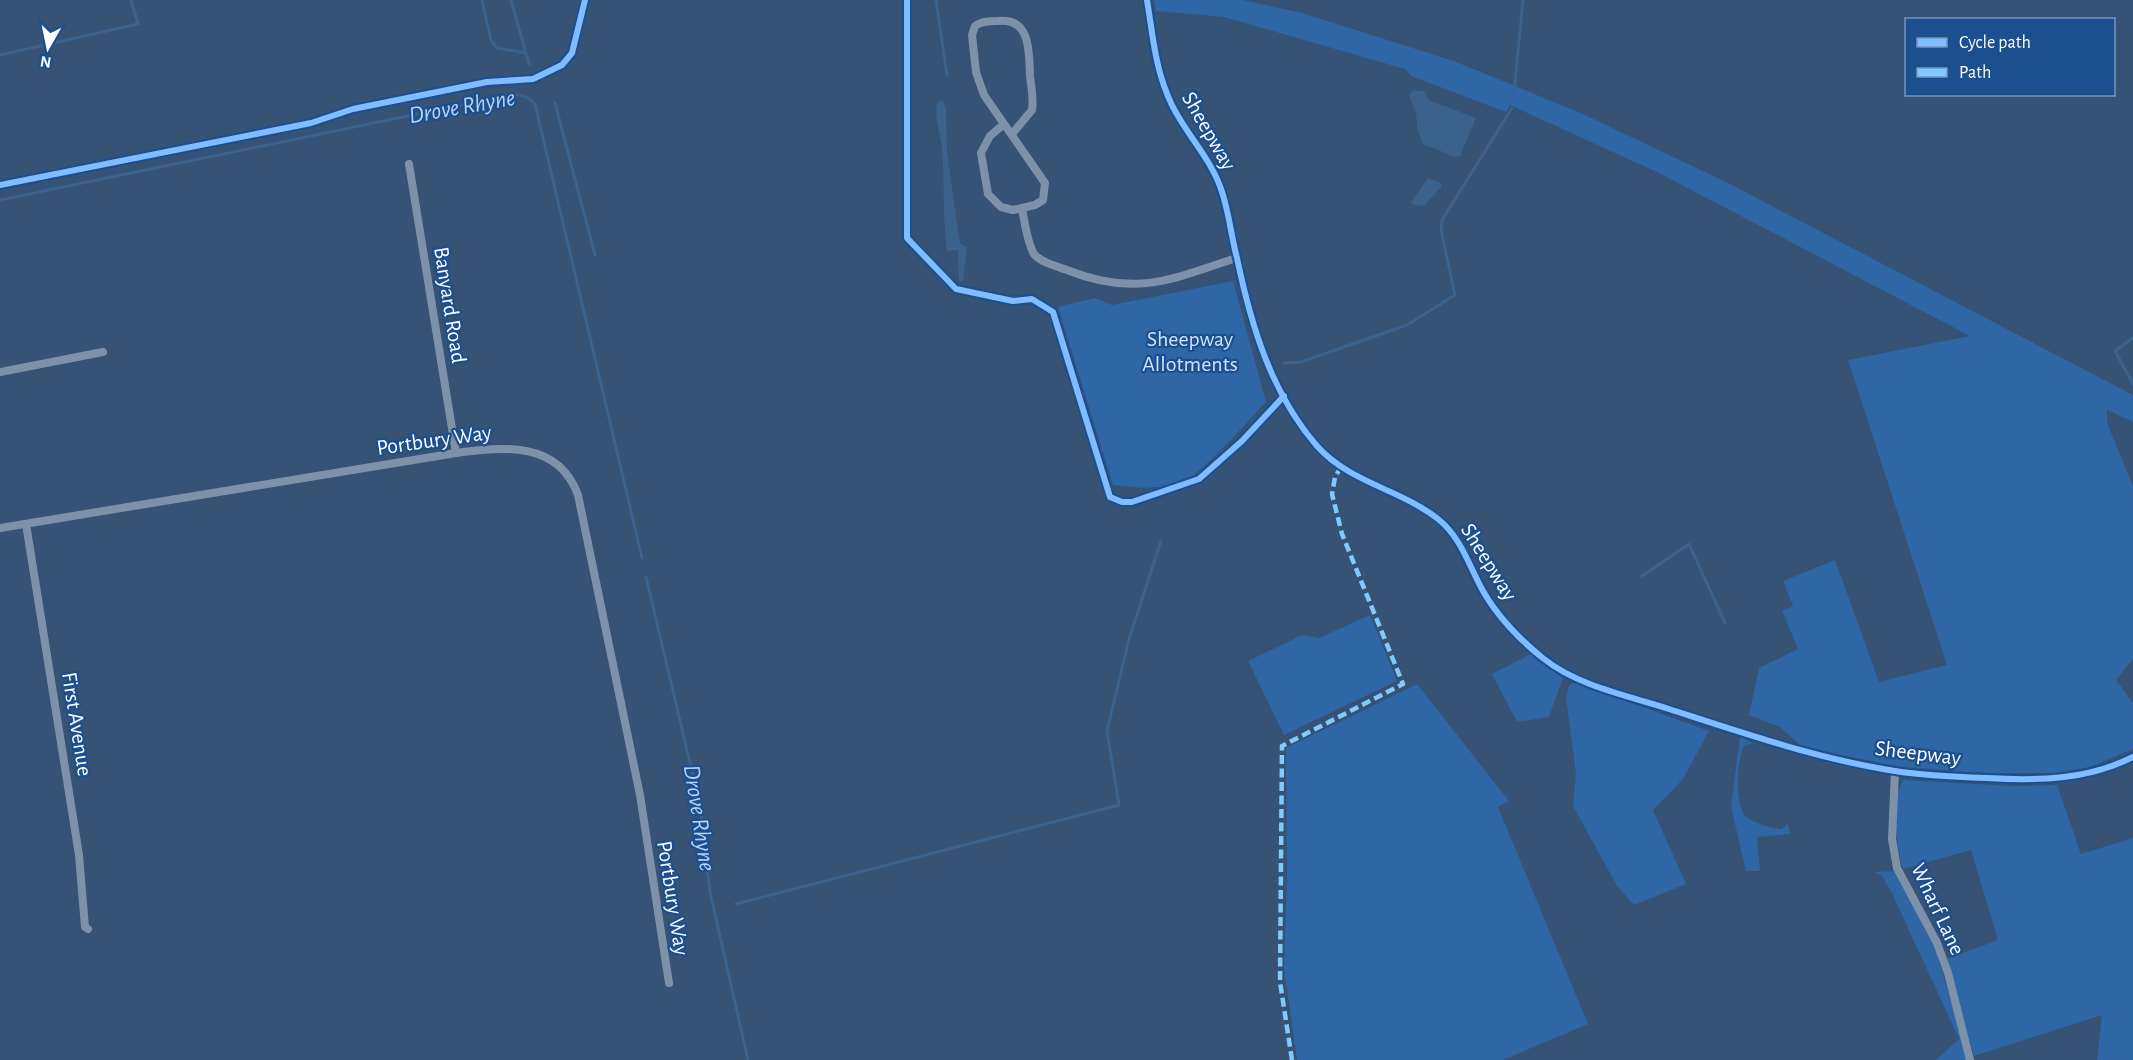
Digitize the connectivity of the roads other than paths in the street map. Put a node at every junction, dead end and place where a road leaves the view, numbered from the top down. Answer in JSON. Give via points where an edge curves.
{"nodes":[{"id":1,"x":1147,"y":0,"type":"edge"},
{"id":2,"x":1004,"y":124,"type":"junction"},
{"id":3,"x":1012,"y":134,"type":"junction"},
{"id":4,"x":409,"y":164,"type":"dead end"},
{"id":5,"x":1022,"y":209,"type":"junction"},
{"id":6,"x":1236,"y":258,"type":"junction"},
{"id":7,"x":103,"y":352,"type":"dead end"},
{"id":8,"x":0,"y":372,"type":"edge"},
{"id":9,"x":456,"y":453,"type":"junction"},
{"id":10,"x":26,"y":524,"type":"junction"},
{"id":11,"x":0,"y":528,"type":"edge"},
{"id":12,"x":2133,"y":757,"type":"edge"},
{"id":13,"x":1895,"y":771,"type":"junction"},
{"id":14,"x":88,"y":929,"type":"dead end"},
{"id":15,"x":669,"y":983,"type":"dead end"},
{"id":16,"x":1970,"y":1060,"type":"edge"}],
"edges":[{"from":1,"to":6,"type":"street","name":"Sheepway","via":[[1158,73],[1172,107],[1222,191]]},
{"from":2,"to":3,"type":"street"},
{"from":2,"to":3,"type":"street","via":[[978,79],[972,35],[981,22],[1014,22],[1028,41],[1032,110]]},
{"from":2,"to":5,"type":"street","via":[[990,136],[981,153],[985,187],[1001,207]]},
{"from":3,"to":5,"type":"street","via":[[1045,183],[1043,200]]},
{"from":4,"to":9,"type":"street","name":"Banyard Road"},
{"from":5,"to":6,"type":"street","via":[[1031,246],[1038,257],[1088,279],[1131,286],[1164,282]]},
{"from":6,"to":13,"type":"street","name":"Sheepway","via":[[1264,358],[1317,445],[1341,467],[1424,510],[1447,527],[1485,595],[1546,661],[1610,690],[1748,735],[1808,753]]},
{"from":7,"to":8,"type":"street"},
{"from":9,"to":10,"type":"street","name":"Portbury Way"},
{"from":9,"to":15,"type":"street","name":"Portbury Way","via":[[503,447],[542,454],[573,481],[640,795]]},
{"from":10,"to":11,"type":"street","name":"Portbury Way"},
{"from":10,"to":14,"type":"street","name":"First Avenue"},
{"from":12,"to":13,"type":"street","name":"Sheepway","via":[[2106,769],[2052,778],[2003,779]]},
{"from":13,"to":16,"type":"street","name":"Wharf Lane","via":[[1892,839],[1897,867],[1937,943]]}]}
